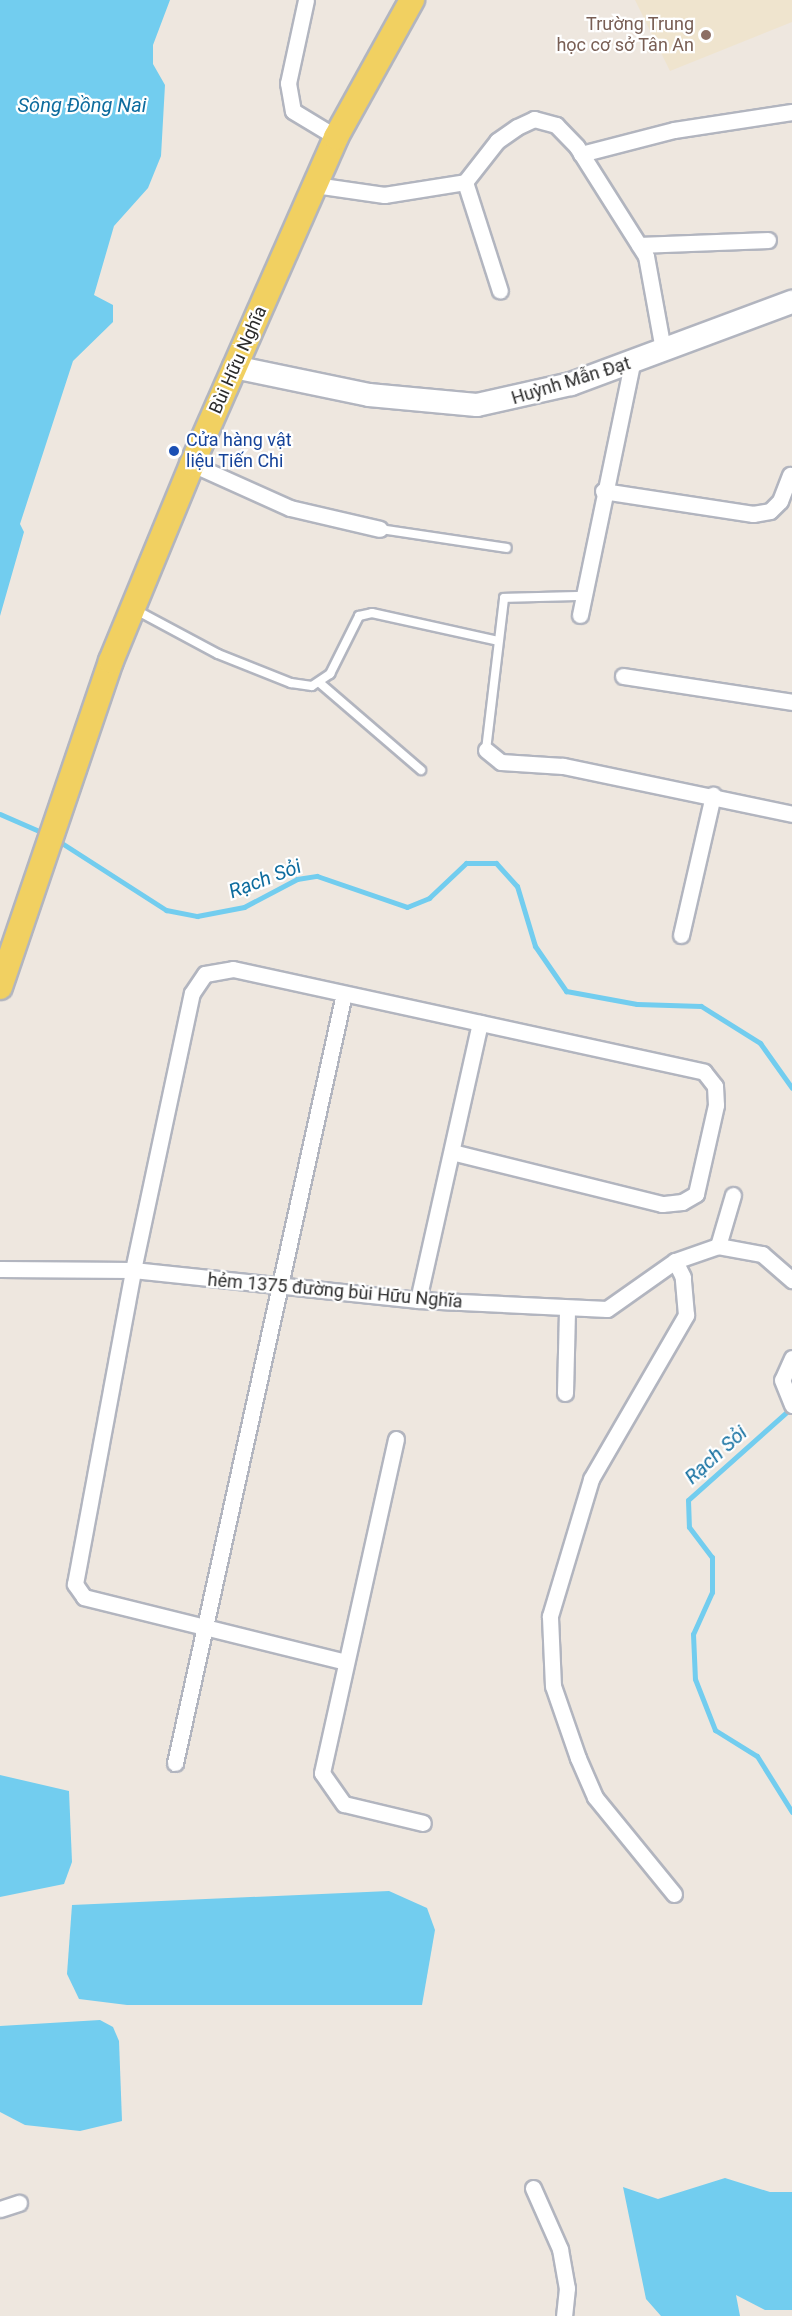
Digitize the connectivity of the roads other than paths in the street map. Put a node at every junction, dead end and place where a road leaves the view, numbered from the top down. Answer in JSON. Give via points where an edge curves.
{"nodes":[{"id":1,"x":306,"y":0,"type":"edge"},
{"id":2,"x":412,"y":0,"type":"edge"},
{"id":3,"x":792,"y":112,"type":"edge"},
{"id":4,"x":336,"y":137,"type":"junction"},
{"id":5,"x":581,"y":154,"type":"junction"},
{"id":6,"x":465,"y":182,"type":"junction"},
{"id":7,"x":315,"y":185,"type":"junction"},
{"id":8,"x":768,"y":240,"type":"dead end"},
{"id":9,"x":639,"y":245,"type":"junction"},
{"id":10,"x":500,"y":291,"type":"dead end"},
{"id":11,"x":792,"y":302,"type":"edge"},
{"id":12,"x":663,"y":350,"type":"junction"},
{"id":13,"x":632,"y":363,"type":"junction"},
{"id":14,"x":234,"y":367,"type":"junction"},
{"id":15,"x":192,"y":464,"type":"junction"},
{"id":16,"x":790,"y":475,"type":"dead end"},
{"id":17,"x":603,"y":491,"type":"junction"},
{"id":18,"x":380,"y":530,"type":"joint"},
{"id":19,"x":507,"y":548,"type":"dead end"},
{"id":20,"x":583,"y":596,"type":"junction"},
{"id":21,"x":133,"y":609,"type":"junction"},
{"id":22,"x":580,"y":615,"type":"dead end"},
{"id":23,"x":498,"y":641,"type":"junction"},
{"id":24,"x":623,"y":676,"type":"dead end"},
{"id":25,"x":321,"y":684,"type":"junction"},
{"id":26,"x":792,"y":702,"type":"edge"},
{"id":27,"x":486,"y":750,"type":"joint"},
{"id":28,"x":421,"y":770,"type":"dead end"},
{"id":29,"x":713,"y":795,"type":"junction"},
{"id":30,"x":792,"y":814,"type":"edge"},
{"id":31,"x":681,"y":935,"type":"dead end"},
{"id":32,"x":0,"y":987,"type":"edge"},
{"id":33,"x":344,"y":994,"type":"junction"},
{"id":34,"x":480,"y":1023,"type":"junction"},
{"id":35,"x":452,"y":1152,"type":"junction"},
{"id":36,"x":733,"y":1195,"type":"dead end"},
{"id":37,"x":718,"y":1246,"type":"junction"},
{"id":38,"x":675,"y":1262,"type":"junction"},
{"id":39,"x":0,"y":1269,"type":"edge"},
{"id":40,"x":133,"y":1270,"type":"junction"},
{"id":41,"x":792,"y":1280,"type":"edge"},
{"id":42,"x":279,"y":1288,"type":"junction"},
{"id":43,"x":418,"y":1300,"type":"junction"},
{"id":44,"x":567,"y":1310,"type":"junction"},
{"id":45,"x":792,"y":1358,"type":"edge"},
{"id":46,"x":564,"y":1394,"type":"dead end"},
{"id":47,"x":788,"y":1400,"type":"edge"},
{"id":48,"x":396,"y":1439,"type":"dead end"},
{"id":49,"x":204,"y":1630,"type":"junction"},
{"id":50,"x":346,"y":1662,"type":"junction"},
{"id":51,"x":175,"y":1763,"type":"dead end"},
{"id":52,"x":423,"y":1823,"type":"dead end"},
{"id":53,"x":674,"y":1894,"type":"dead end"},
{"id":54,"x":533,"y":2188,"type":"dead end"},
{"id":55,"x":19,"y":2204,"type":"dead end"},
{"id":56,"x":0,"y":2209,"type":"edge"},
{"id":57,"x":564,"y":2316,"type":"edge"}],
"edges":[{"from":1,"to":4,"type":"street","via":[[288,83],[293,111]]},
{"from":2,"to":4,"type":"main road","name":"Bùi Hữu Nghĩa"},
{"from":3,"to":5,"type":"street","via":[[674,130]]},
{"from":4,"to":7,"type":"main road","name":"Bùi Hữu Nghĩa"},
{"from":5,"to":6,"type":"street","via":[[556,125],[534,120],[497,141]]},
{"from":5,"to":9,"type":"street"},
{"from":6,"to":7,"type":"street","via":[[384,195]]},
{"from":6,"to":10,"type":"street"},
{"from":7,"to":14,"type":"main road","name":"Bùi Hữu Nghĩa"},
{"from":8,"to":9,"type":"street"},
{"from":9,"to":12,"type":"street","via":[[646,256]]},
{"from":11,"to":12,"type":"main road","name":"Huỳnh Mẫn Đạt"},
{"from":12,"to":13,"type":"main road","name":"Huỳnh Mẫn Đạt"},
{"from":13,"to":14,"type":"main road","name":"Huỳnh Mẫn Đạt","via":[[520,399],[477,405],[369,395]]},
{"from":13,"to":17,"type":"street"},
{"from":14,"to":15,"type":"main road","name":"Bùi Hữu Nghĩa"},
{"from":15,"to":18,"type":"street","via":[[290,508]]},
{"from":15,"to":21,"type":"main road","name":"Bùi Hữu Nghĩa"},
{"from":16,"to":17,"type":"street","via":[[780,501],[770,511],[753,514]]},
{"from":17,"to":20,"type":"street"},
{"from":18,"to":19,"type":"lane"},
{"from":20,"to":22,"type":"street"},
{"from":20,"to":23,"type":"lane","via":[[504,598]]},
{"from":21,"to":25,"type":"lane","via":[[218,654],[291,683]]},
{"from":21,"to":32,"type":"main road","name":"Bùi Hữu Nghĩa"},
{"from":23,"to":25,"type":"lane","via":[[372,613],[359,616]]},
{"from":23,"to":27,"type":"lane"},
{"from":24,"to":26,"type":"street"},
{"from":25,"to":28,"type":"lane"},
{"from":27,"to":29,"type":"street","via":[[501,762],[563,766]]},
{"from":29,"to":30,"type":"street"},
{"from":29,"to":31,"type":"street"},
{"from":33,"to":34,"type":"street"},
{"from":33,"to":40,"type":"street","via":[[232,969],[205,974],[192,993]]},
{"from":33,"to":42,"type":"street"},
{"from":34,"to":35,"type":"street"},
{"from":34,"to":35,"type":"street","via":[[704,1072],[715,1086],[716,1105],[696,1194],[682,1202],[662,1204]]},
{"from":35,"to":43,"type":"street"},
{"from":36,"to":37,"type":"street"},
{"from":37,"to":38,"type":"street","name":"hẻm 1375 đường bùi Hữu Nghĩa"},
{"from":37,"to":41,"type":"street","via":[[762,1254]]},
{"from":38,"to":44,"type":"street","name":"hẻm 1375 đường bùi Hữu Nghĩa","via":[[607,1309]]},
{"from":38,"to":53,"type":"street","via":[[683,1277],[686,1315],[591,1479],[550,1616],[553,1686],[578,1758],[596,1797]]},
{"from":39,"to":40,"type":"street","name":"hẻm 1375 đường bùi Hữu Nghĩa"},
{"from":40,"to":42,"type":"street","name":"hẻm 1375 đường bùi Hữu Nghĩa"},
{"from":40,"to":49,"type":"street","via":[[75,1584],[84,1597]]},
{"from":42,"to":43,"type":"street","name":"hẻm 1375 đường bùi Hữu Nghĩa"},
{"from":42,"to":49,"type":"street"},
{"from":43,"to":44,"type":"street","name":"hẻm 1375 đường bùi Hữu Nghĩa"},
{"from":44,"to":46,"type":"street"},
{"from":45,"to":47,"type":"street","via":[[784,1369]]},
{"from":48,"to":50,"type":"street"},
{"from":49,"to":50,"type":"street"},
{"from":49,"to":51,"type":"street"},
{"from":50,"to":52,"type":"street","via":[[323,1762],[324,1784],[344,1804]]},
{"from":54,"to":57,"type":"street","via":[[560,2249],[567,2288]]},
{"from":55,"to":56,"type":"street"}]}
